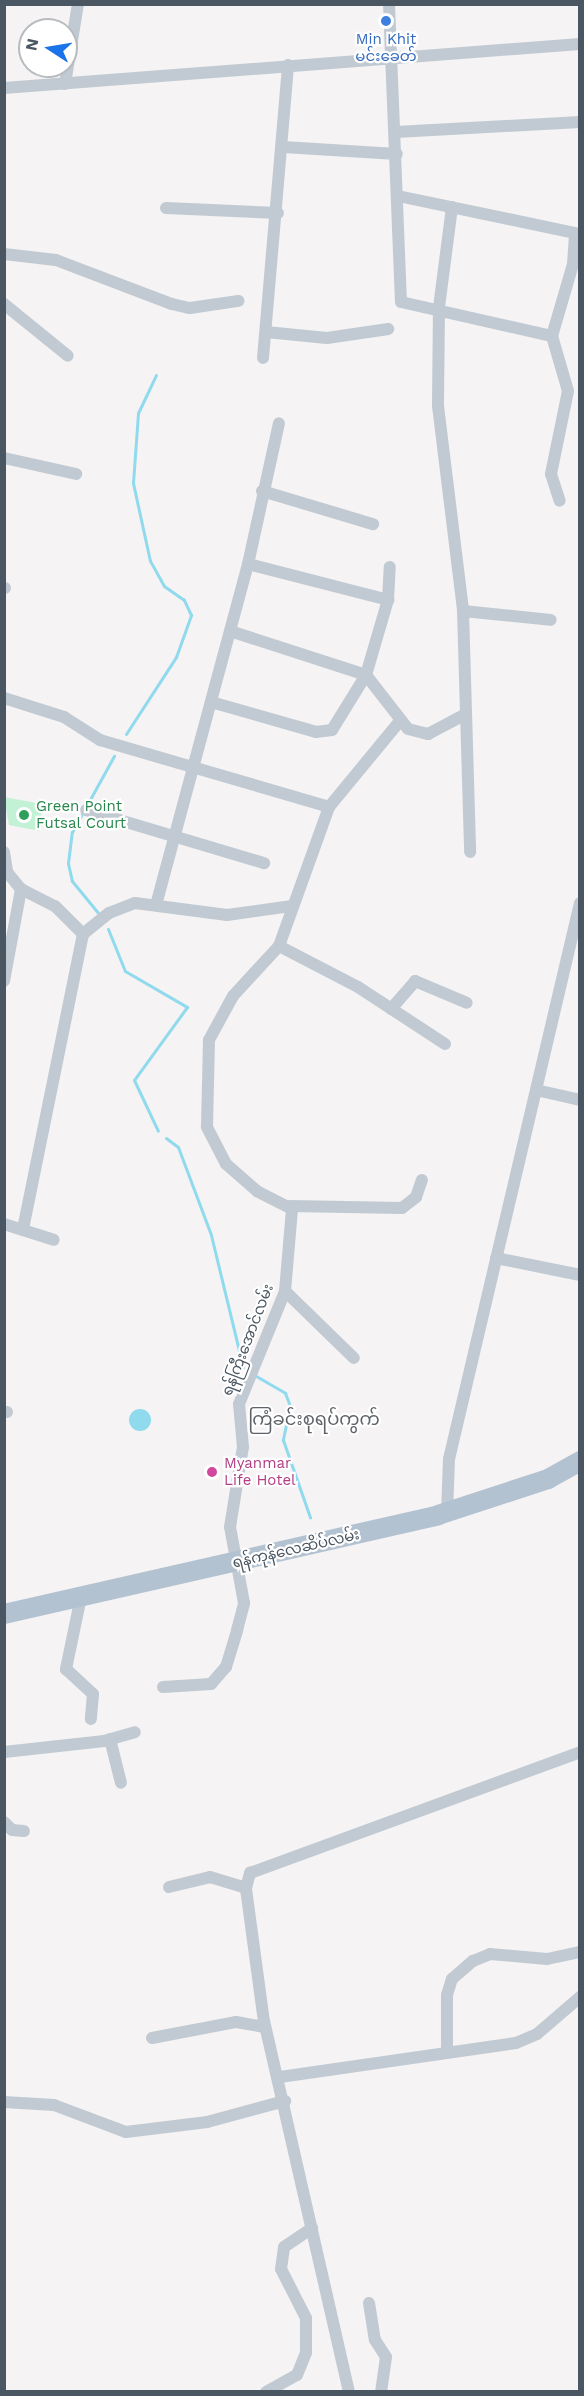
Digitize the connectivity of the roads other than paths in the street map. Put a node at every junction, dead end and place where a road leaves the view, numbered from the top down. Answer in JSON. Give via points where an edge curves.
{"nodes":[{"id":1,"x":78,"y":4,"type":"edge"},
{"id":2,"x":389,"y":4,"type":"edge"},
{"id":3,"x":579,"y":44,"type":"edge"},
{"id":4,"x":394,"y":56,"type":"junction"},
{"id":5,"x":288,"y":65,"type":"junction"},
{"id":6,"x":65,"y":84,"type":"junction"},
{"id":7,"x":4,"y":88,"type":"edge"},
{"id":8,"x":579,"y":122,"type":"edge"},
{"id":9,"x":396,"y":132,"type":"junction"},
{"id":10,"x":283,"y":147,"type":"junction"},
{"id":11,"x":397,"y":154,"type":"junction"},
{"id":12,"x":398,"y":196,"type":"junction"},
{"id":13,"x":452,"y":207,"type":"junction"},
{"id":14,"x":166,"y":208,"type":"dead end"},
{"id":15,"x":278,"y":213,"type":"junction"},
{"id":16,"x":577,"y":234,"type":"edge"},
{"id":17,"x":4,"y":254,"type":"edge"},
{"id":18,"x":576,"y":265,"type":"edge"},
{"id":19,"x":238,"y":301,"type":"dead end"},
{"id":20,"x":4,"y":304,"type":"edge"},
{"id":21,"x":439,"y":307,"type":"junction"},
{"id":22,"x":388,"y":329,"type":"dead end"},
{"id":23,"x":266,"y":332,"type":"junction"},
{"id":24,"x":552,"y":336,"type":"junction"},
{"id":25,"x":68,"y":357,"type":"dead end"},
{"id":26,"x":263,"y":358,"type":"dead end"},
{"id":27,"x":279,"y":423,"type":"dead end"},
{"id":28,"x":4,"y":458,"type":"edge"},
{"id":29,"x":76,"y":474,"type":"dead end"},
{"id":30,"x":262,"y":491,"type":"junction"},
{"id":31,"x":560,"y":501,"type":"dead end"},
{"id":32,"x":373,"y":524,"type":"dead end"},
{"id":33,"x":248,"y":564,"type":"junction"},
{"id":34,"x":390,"y":567,"type":"dead end"},
{"id":35,"x":388,"y":600,"type":"junction"},
{"id":36,"x":463,"y":611,"type":"junction"},
{"id":37,"x":551,"y":620,"type":"dead end"},
{"id":38,"x":230,"y":631,"type":"junction"},
{"id":39,"x":366,"y":675,"type":"junction"},
{"id":40,"x":4,"y":698,"type":"edge"},
{"id":41,"x":212,"y":702,"type":"junction"},
{"id":42,"x":464,"y":715,"type":"junction"},
{"id":43,"x":399,"y":722,"type":"junction"},
{"id":44,"x":193,"y":765,"type":"junction"},
{"id":45,"x":328,"y":807,"type":"junction"},
{"id":46,"x":86,"y":810,"type":"dead end"},
{"id":47,"x":175,"y":837,"type":"junction"},
{"id":48,"x":4,"y":852,"type":"edge"},
{"id":49,"x":470,"y":852,"type":"dead end"},
{"id":50,"x":264,"y":863,"type":"dead end"},
{"id":51,"x":6,"y":873,"type":"edge"},
{"id":52,"x":21,"y":889,"type":"junction"},
{"id":53,"x":579,"y":903,"type":"edge"},
{"id":54,"x":156,"y":905,"type":"junction"},
{"id":55,"x":292,"y":906,"type":"junction"},
{"id":56,"x":83,"y":934,"type":"junction"},
{"id":57,"x":279,"y":946,"type":"junction"},
{"id":58,"x":4,"y":981,"type":"edge"},
{"id":59,"x":467,"y":1003,"type":"dead end"},
{"id":60,"x":391,"y":1009,"type":"junction"},
{"id":61,"x":445,"y":1044,"type":"dead end"},
{"id":62,"x":536,"y":1090,"type":"junction"},
{"id":63,"x":579,"y":1100,"type":"edge"},
{"id":64,"x":422,"y":1180,"type":"dead end"},
{"id":65,"x":290,"y":1206,"type":"junction"},
{"id":66,"x":4,"y":1224,"type":"edge"},
{"id":67,"x":23,"y":1230,"type":"junction"},
{"id":68,"x":54,"y":1240,"type":"dead end"},
{"id":69,"x":496,"y":1258,"type":"junction"},
{"id":70,"x":579,"y":1275,"type":"edge"},
{"id":71,"x":285,"y":1291,"type":"junction"},
{"id":72,"x":354,"y":1358,"type":"dead end"},
{"id":73,"x":579,"y":1461,"type":"edge"},
{"id":74,"x":447,"y":1513,"type":"junction"},
{"id":75,"x":235,"y":1563,"type":"junction"},
{"id":76,"x":81,"y":1597,"type":"junction"},
{"id":77,"x":4,"y":1614,"type":"edge"},
{"id":78,"x":163,"y":1687,"type":"dead end"},
{"id":79,"x":91,"y":1719,"type":"dead end"},
{"id":80,"x":135,"y":1732,"type":"dead end"},
{"id":81,"x":111,"y":1739,"type":"junction"},
{"id":82,"x":4,"y":1752,"type":"edge"},
{"id":83,"x":579,"y":1752,"type":"edge"},
{"id":84,"x":121,"y":1783,"type":"dead end"},
{"id":85,"x":4,"y":1821,"type":"edge"},
{"id":86,"x":24,"y":1831,"type":"dead end"},
{"id":87,"x":169,"y":1887,"type":"dead end"},
{"id":88,"x":246,"y":1888,"type":"junction"},
{"id":89,"x":579,"y":1952,"type":"edge"},
{"id":90,"x":579,"y":1997,"type":"edge"},
{"id":91,"x":265,"y":2027,"type":"junction"},
{"id":92,"x":152,"y":2038,"type":"dead end"},
{"id":93,"x":447,"y":2051,"type":"junction"},
{"id":94,"x":280,"y":2077,"type":"junction"},
{"id":95,"x":285,"y":2101,"type":"junction"},
{"id":96,"x":4,"y":2102,"type":"edge"},
{"id":97,"x":312,"y":2228,"type":"junction"},
{"id":98,"x":369,"y":2303,"type":"dead end"},
{"id":99,"x":266,"y":2391,"type":"edge"},
{"id":100,"x":349,"y":2391,"type":"edge"},
{"id":101,"x":381,"y":2391,"type":"edge"}],
"edges":[{"from":1,"to":6,"type":"street"},
{"from":2,"to":4,"type":"street"},
{"from":3,"to":4,"type":"street"},
{"from":4,"to":5,"type":"street"},
{"from":4,"to":9,"type":"street"},
{"from":5,"to":6,"type":"street"},
{"from":5,"to":10,"type":"street"},
{"from":6,"to":7,"type":"street"},
{"from":8,"to":9,"type":"street"},
{"from":9,"to":11,"type":"street"},
{"from":10,"to":11,"type":"street"},
{"from":10,"to":15,"type":"street"},
{"from":11,"to":12,"type":"street"},
{"from":12,"to":13,"type":"street"},
{"from":12,"to":21,"type":"street","via":[[401,302]]},
{"from":13,"to":16,"type":"street"},
{"from":13,"to":21,"type":"street"},
{"from":14,"to":15,"type":"street"},
{"from":15,"to":23,"type":"street"},
{"from":16,"to":18,"type":"street"},
{"from":17,"to":19,"type":"street","via":[[56,260],[190,308]]},
{"from":18,"to":24,"type":"street"},
{"from":20,"to":25,"type":"street"},
{"from":21,"to":24,"type":"street"},
{"from":21,"to":36,"type":"street","via":[[438,406]]},
{"from":22,"to":23,"type":"street","via":[[327,338]]},
{"from":23,"to":26,"type":"street"},
{"from":24,"to":31,"type":"street","via":[[568,391],[551,474]]},
{"from":27,"to":30,"type":"street"},
{"from":28,"to":29,"type":"street"},
{"from":30,"to":32,"type":"street"},
{"from":30,"to":33,"type":"street"},
{"from":33,"to":35,"type":"street"},
{"from":33,"to":38,"type":"street"},
{"from":34,"to":35,"type":"street"},
{"from":35,"to":39,"type":"street"},
{"from":36,"to":37,"type":"street"},
{"from":36,"to":42,"type":"street"},
{"from":38,"to":39,"type":"street"},
{"from":38,"to":41,"type":"street"},
{"from":39,"to":41,"type":"street","via":[[338,724],[327,733]]},
{"from":39,"to":43,"type":"street"},
{"from":40,"to":44,"type":"street","via":[[64,717],[100,740]]},
{"from":41,"to":44,"type":"street"},
{"from":42,"to":43,"type":"street","via":[[428,734]]},
{"from":42,"to":49,"type":"street"},
{"from":43,"to":45,"type":"street"},
{"from":44,"to":45,"type":"street"},
{"from":44,"to":47,"type":"street"},
{"from":45,"to":55,"type":"street"},
{"from":46,"to":47,"type":"street"},
{"from":47,"to":50,"type":"street"},
{"from":47,"to":54,"type":"street"},
{"from":48,"to":51,"type":"street"},
{"from":51,"to":52,"type":"street"},
{"from":52,"to":56,"type":"street","via":[[55,906]]},
{"from":52,"to":58,"type":"street"},
{"from":53,"to":62,"type":"street"},
{"from":54,"to":55,"type":"street","via":[[226,915]]},
{"from":54,"to":56,"type":"street","via":[[135,903],[109,913]]},
{"from":55,"to":57,"type":"street"},
{"from":56,"to":67,"type":"street"},
{"from":57,"to":60,"type":"street"},
{"from":57,"to":65,"type":"street","via":[[233,996],[209,1040],[204,1099],[207,1128],[226,1164],[258,1191]]},
{"from":59,"to":60,"type":"street","via":[[415,981]]},
{"from":60,"to":61,"type":"street"},
{"from":62,"to":63,"type":"street"},
{"from":62,"to":69,"type":"street"},
{"from":64,"to":65,"type":"street","via":[[416,1197],[402,1208]]},
{"from":65,"to":71,"type":"street","name":"ရန်ကြီးအောင်လမ်း"},
{"from":66,"to":67,"type":"street"},
{"from":67,"to":68,"type":"street"},
{"from":69,"to":70,"type":"street"},
{"from":69,"to":74,"type":"street","via":[[449,1459]]},
{"from":71,"to":72,"type":"street"},
{"from":71,"to":75,"type":"street","name":"ရန်ကြီးအောင်လမ်း","via":[[240,1396],[243,1447],[230,1527]]},
{"from":73,"to":74,"type":"main road","name":"ရန်ကုန်လေဆိပ်လမ်း","via":[[548,1479]]},
{"from":74,"to":75,"type":"main road","name":"ရန်ကုန်လေဆိပ်လမ်း"},
{"from":75,"to":76,"type":"main road","name":"ရန်ကုန်လေဆိပ်လမ်း"},
{"from":75,"to":78,"type":"street","name":"ရန်ကြီးအောင်လမ်း","via":[[244,1603],[226,1667],[211,1684]]},
{"from":76,"to":77,"type":"main road","name":"ရန်ကုန်လေဆိပ်လမ်း"},
{"from":76,"to":79,"type":"street","via":[[66,1669],[93,1694]]},
{"from":80,"to":81,"type":"street"},
{"from":81,"to":82,"type":"street"},
{"from":81,"to":84,"type":"street"},
{"from":83,"to":88,"type":"street","via":[[262,1864],[250,1873]]},
{"from":85,"to":86,"type":"street","via":[[12,1830]]},
{"from":87,"to":88,"type":"street","via":[[210,1877]]},
{"from":88,"to":91,"type":"street"},
{"from":89,"to":93,"type":"street","via":[[547,1959],[490,1954],[473,1961],[452,1979]]},
{"from":90,"to":93,"type":"street","via":[[526,2039]]},
{"from":91,"to":92,"type":"street","via":[[236,2022]]},
{"from":91,"to":94,"type":"street"},
{"from":93,"to":94,"type":"street"},
{"from":94,"to":95,"type":"street"},
{"from":95,"to":96,"type":"street","via":[[207,2122],[126,2132],[54,2105]]},
{"from":95,"to":97,"type":"street"},
{"from":97,"to":99,"type":"street","via":[[284,2247],[281,2269],[306,2318],[306,2353],[297,2375]]},
{"from":97,"to":100,"type":"street"},
{"from":98,"to":101,"type":"street","via":[[375,2340],[386,2357]]}]}
